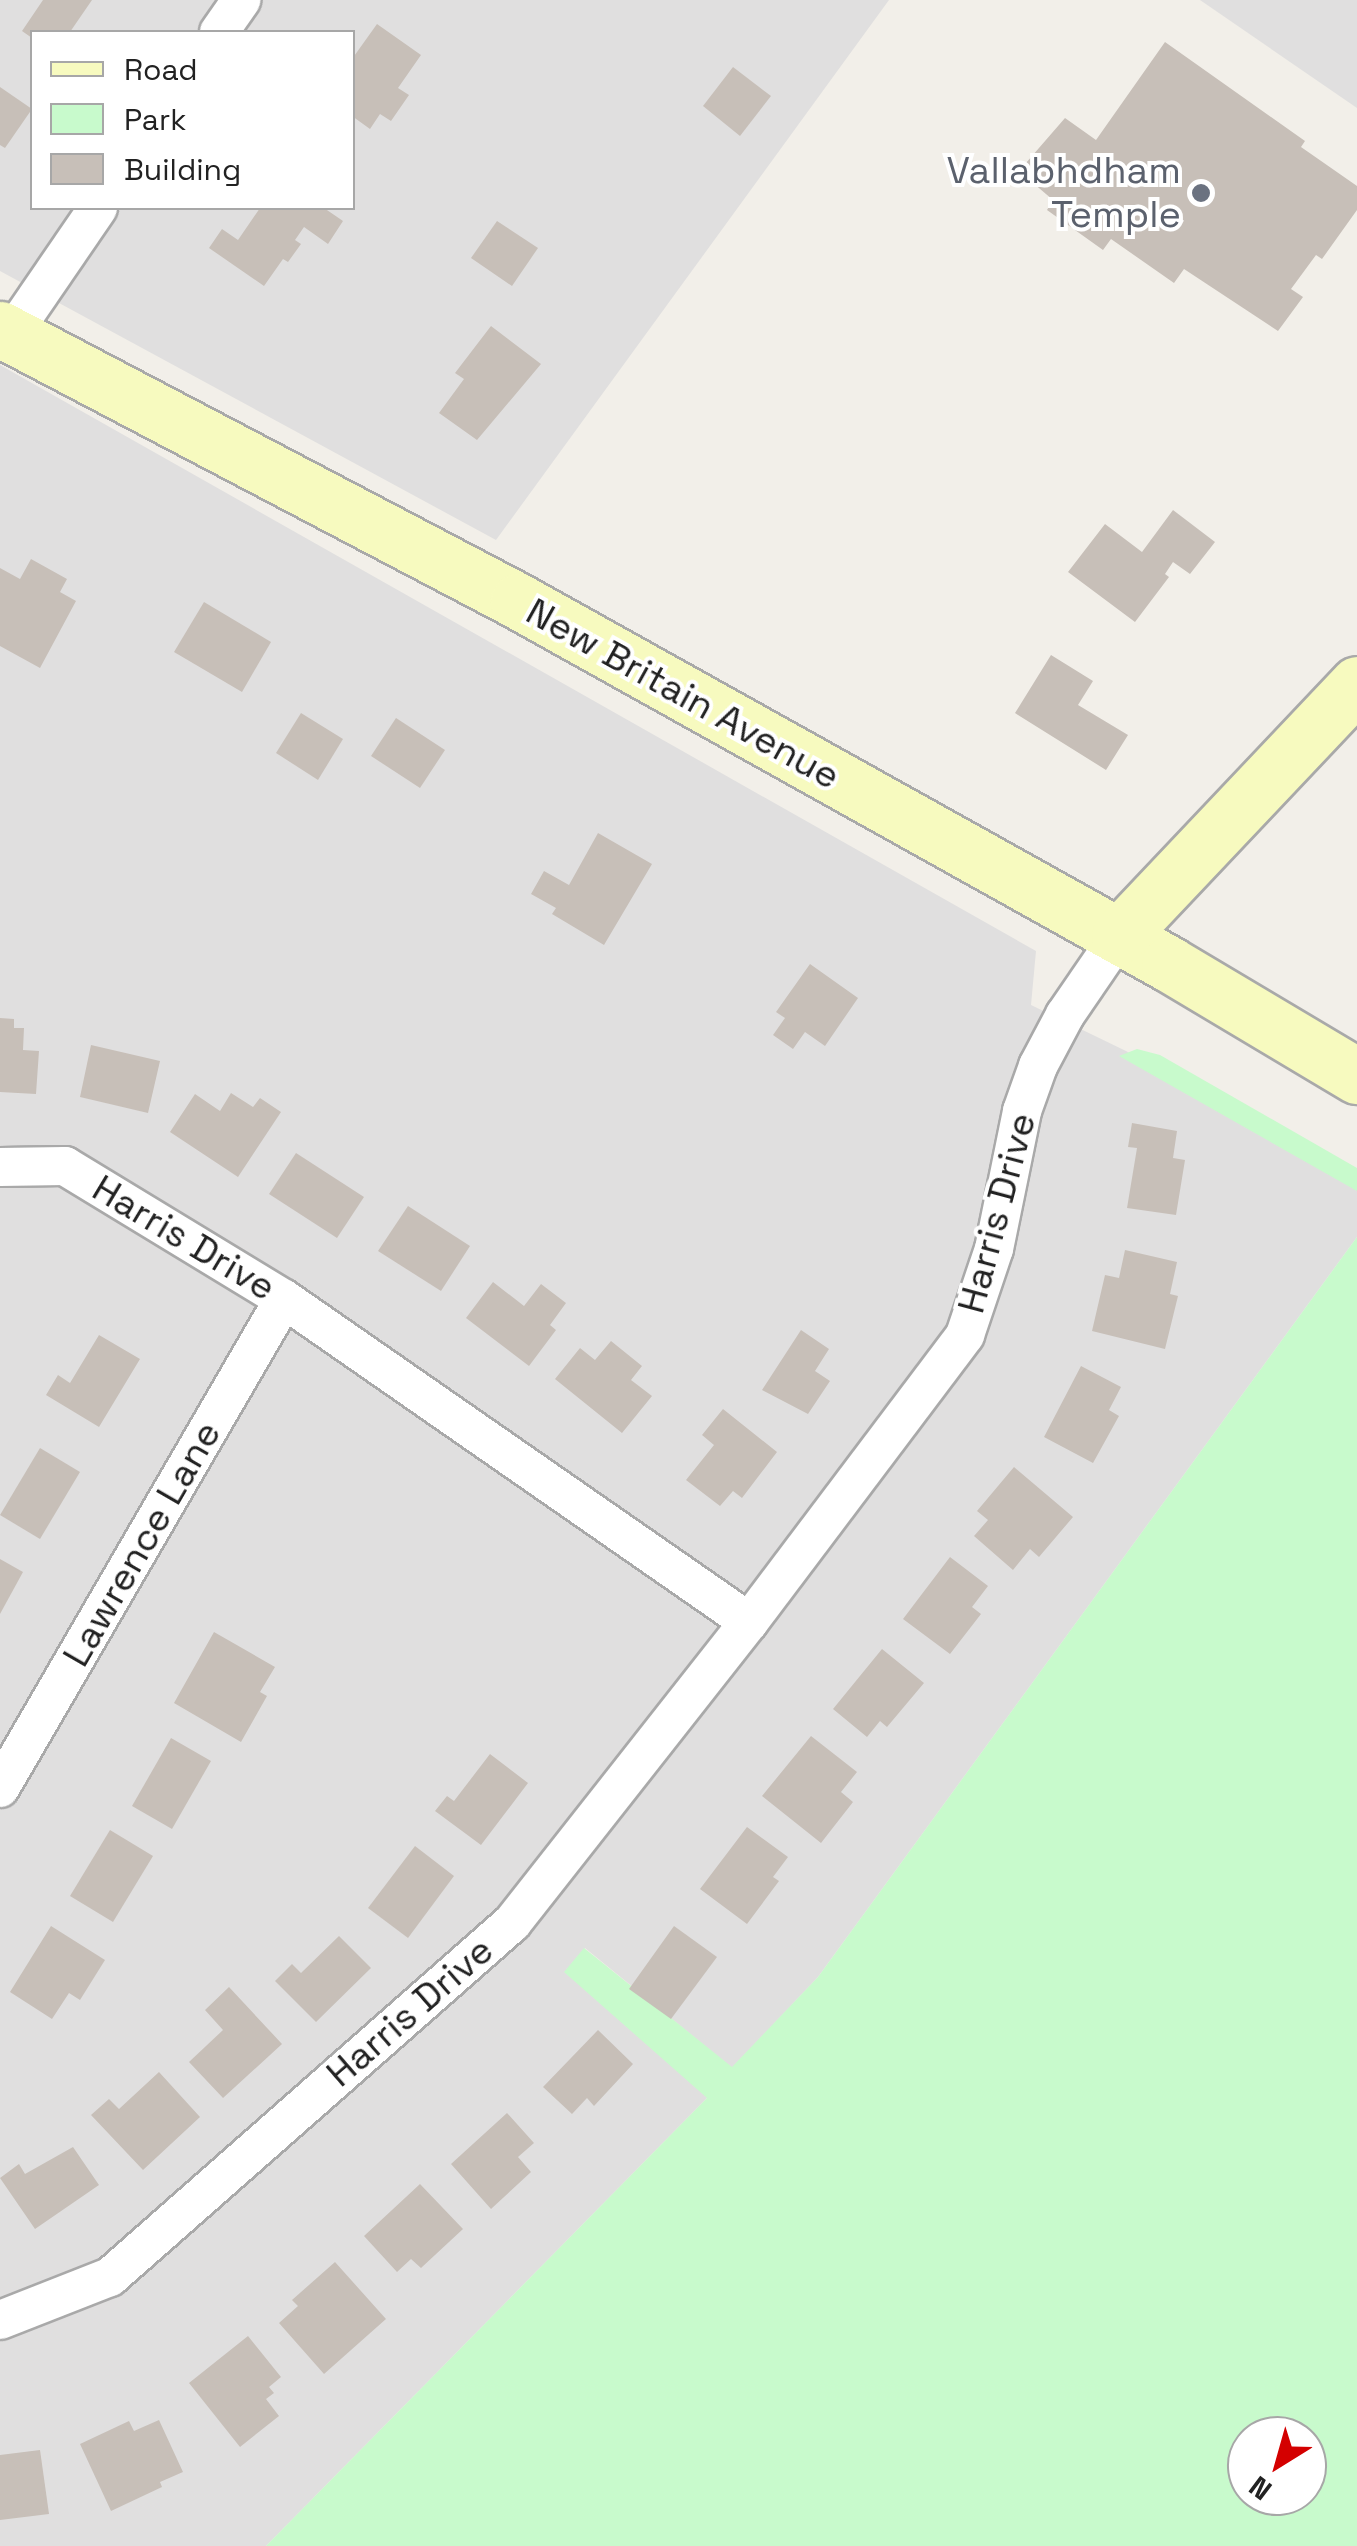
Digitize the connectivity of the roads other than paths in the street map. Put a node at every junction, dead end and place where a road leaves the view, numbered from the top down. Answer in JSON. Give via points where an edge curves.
{"nodes":[{"id":1,"x":241,"y":0,"type":"edge"},
{"id":2,"x":219,"y":30,"type":"edge"},
{"id":3,"x":96,"y":210,"type":"edge"},
{"id":4,"x":5,"y":332,"type":"edge"},
{"id":5,"x":1357,"y":684,"type":"edge"},
{"id":6,"x":1119,"y":936,"type":"junction"},
{"id":7,"x":1357,"y":1076,"type":"edge"},
{"id":8,"x":0,"y":1166,"type":"edge"},
{"id":9,"x":284,"y":1299,"type":"junction"},
{"id":10,"x":749,"y":1622,"type":"junction"},
{"id":11,"x":0,"y":1788,"type":"edge"},
{"id":12,"x":0,"y":2320,"type":"edge"}],
"edges":[{"from":1,"to":2,"type":"street"},
{"from":3,"to":4,"type":"street"},
{"from":4,"to":6,"type":"main road","name":"New Britain Avenue","via":[[518,601]]},
{"from":5,"to":6,"type":"main road"},
{"from":6,"to":7,"type":"main road","name":"New Britain Avenue"},
{"from":6,"to":10,"type":"street","name":"Harris Drive","via":[[1038,1066],[994,1248],[964,1335]]},
{"from":8,"to":9,"type":"street","name":"Harris Drive","via":[[65,1166]]},
{"from":9,"to":10,"type":"street","name":"Harris Drive"},
{"from":9,"to":11,"type":"street","name":"Lawrence Lane"},
{"from":10,"to":12,"type":"street","name":"Harris Drive","via":[[512,1923],[110,2277]]}]}
